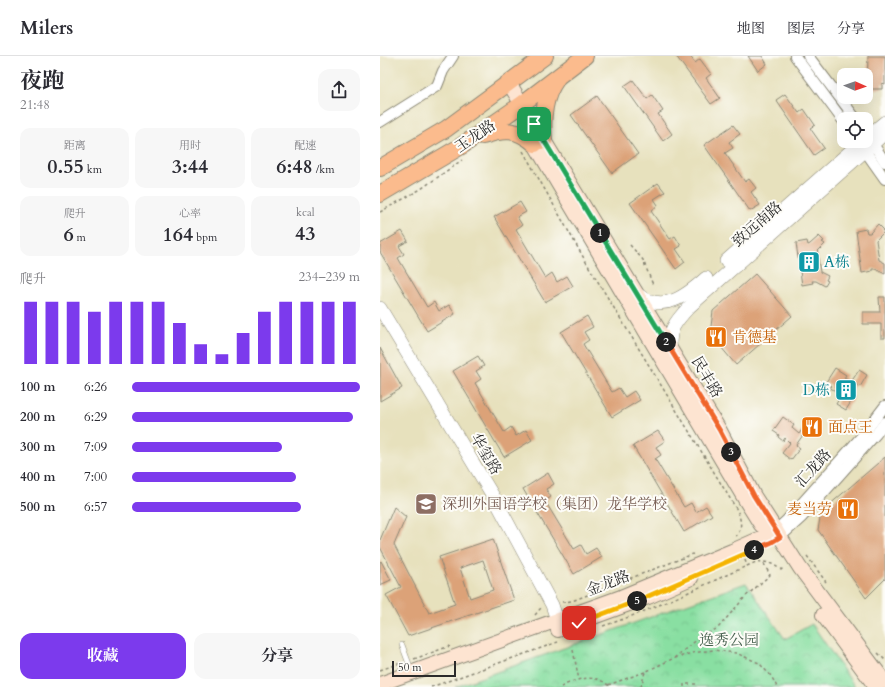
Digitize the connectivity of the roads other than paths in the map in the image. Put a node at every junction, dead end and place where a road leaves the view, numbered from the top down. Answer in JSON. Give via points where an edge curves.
{"nodes":[{"id":1,"x":453,"y":56,"type":"edge"},
{"id":2,"x":545,"y":56,"type":"edge"},
{"id":3,"x":585,"y":56,"type":"edge"},
{"id":4,"x":795,"y":56,"type":"edge"},
{"id":5,"x":808,"y":56,"type":"edge"},
{"id":6,"x":561,"y":74,"type":"junction"},
{"id":7,"x":505,"y":85,"type":"junction"},
{"id":8,"x":518,"y":107,"type":"junction"},
{"id":9,"x":851,"y":112,"type":"edge"},
{"id":10,"x":837,"y":113,"type":"edge"},
{"id":11,"x":380,"y":122,"type":"edge"},
{"id":12,"x":885,"y":122,"type":"edge"},
{"id":13,"x":873,"y":133,"type":"edge"},
{"id":14,"x":885,"y":133,"type":"edge"},
{"id":15,"x":873,"y":138,"type":"edge"},
{"id":16,"x":470,"y":140,"type":"junction"},
{"id":17,"x":533,"y":144,"type":"junction"},
{"id":18,"x":857,"y":148,"type":"edge"},
{"id":19,"x":858,"y":148,"type":"edge"},
{"id":20,"x":869,"y":148,"type":"edge"},
{"id":21,"x":872,"y":148,"type":"edge"},
{"id":22,"x":885,"y":162,"type":"edge"},
{"id":23,"x":380,"y":168,"type":"edge"},
{"id":24,"x":885,"y":179,"type":"edge"},
{"id":25,"x":380,"y":194,"type":"edge"},
{"id":26,"x":637,"y":294,"type":"junction"},
{"id":27,"x":380,"y":308,"type":"edge"},
{"id":28,"x":671,"y":350,"type":"junction"},
{"id":29,"x":885,"y":406,"type":"edge"},
{"id":30,"x":885,"y":422,"type":"edge"},
{"id":31,"x":774,"y":536,"type":"junction"},
{"id":32,"x":557,"y":620,"type":"junction"},
{"id":33,"x":402,"y":645,"type":"dead end"},
{"id":34,"x":409,"y":665,"type":"junction"},
{"id":35,"x":885,"y":682,"type":"edge"},
{"id":36,"x":380,"y":684,"type":"edge"},
{"id":37,"x":393,"y":687,"type":"edge"},
{"id":38,"x":876,"y":687,"type":"edge"}],
"edges":[{"from":1,"to":11,"type":"street","via":[[437,86]]},
{"from":2,"to":7,"type":"main road","name":"玉龙路"},
{"from":3,"to":6,"type":"main road","name":"玉龙路"},
{"from":4,"to":10,"type":"street"},
{"from":5,"to":9,"type":"street"},
{"from":6,"to":8,"type":"main road","name":"玉龙路"},
{"from":6,"to":17,"type":"main road","via":[[551,87],[543,121]]},
{"from":7,"to":8,"type":"main road","name":"民丰路"},
{"from":7,"to":23,"type":"main road","name":"玉龙路","via":[[446,129]]},
{"from":8,"to":16,"type":"main road","name":"玉龙路"},
{"from":8,"to":17,"type":"main road","name":"民丰路"},
{"from":12,"to":13,"type":"street","name":"致远南路"},
{"from":14,"to":15,"type":"street","name":"致远南路"},
{"from":16,"to":17,"type":"main road","via":[[509,131],[524,135]]},
{"from":16,"to":25,"type":"main road","name":"玉龙路"},
{"from":17,"to":26,"type":"main road","name":"民丰路"},
{"from":17,"to":31,"type":"main road","name":"民丰路","via":[[746,501]]},
{"from":18,"to":26,"type":"street","name":"致远南路","via":[[687,294],[669,302],[651,302]]},
{"from":19,"to":28,"type":"street","name":"致远南路","via":[[689,307],[672,330]]},
{"from":20,"to":24,"type":"street"},
{"from":21,"to":22,"type":"street"},
{"from":26,"to":28,"type":"main road","name":"民丰路"},
{"from":27,"to":32,"type":"street","name":"华玺路","via":[[496,501],[552,605]]},
{"from":28,"to":31,"type":"main road","name":"民丰路","via":[[720,431]]},
{"from":29,"to":31,"type":"street","name":"汇龙路"},
{"from":30,"to":31,"type":"street","name":"汇龙路","via":[[802,517]]},
{"from":31,"to":32,"type":"main road","name":"金龙路"},
{"from":31,"to":35,"type":"main road","name":"民丰路"},
{"from":31,"to":37,"type":"main road","name":"金龙路","via":[[736,559],[648,597]]},
{"from":31,"to":38,"type":"main road","name":"民丰路","via":[[793,574]]},
{"from":32,"to":34,"type":"main road","name":"金龙路"},
{"from":33,"to":34,"type":"lane"},
{"from":34,"to":36,"type":"main road","name":"金龙路"}]}
